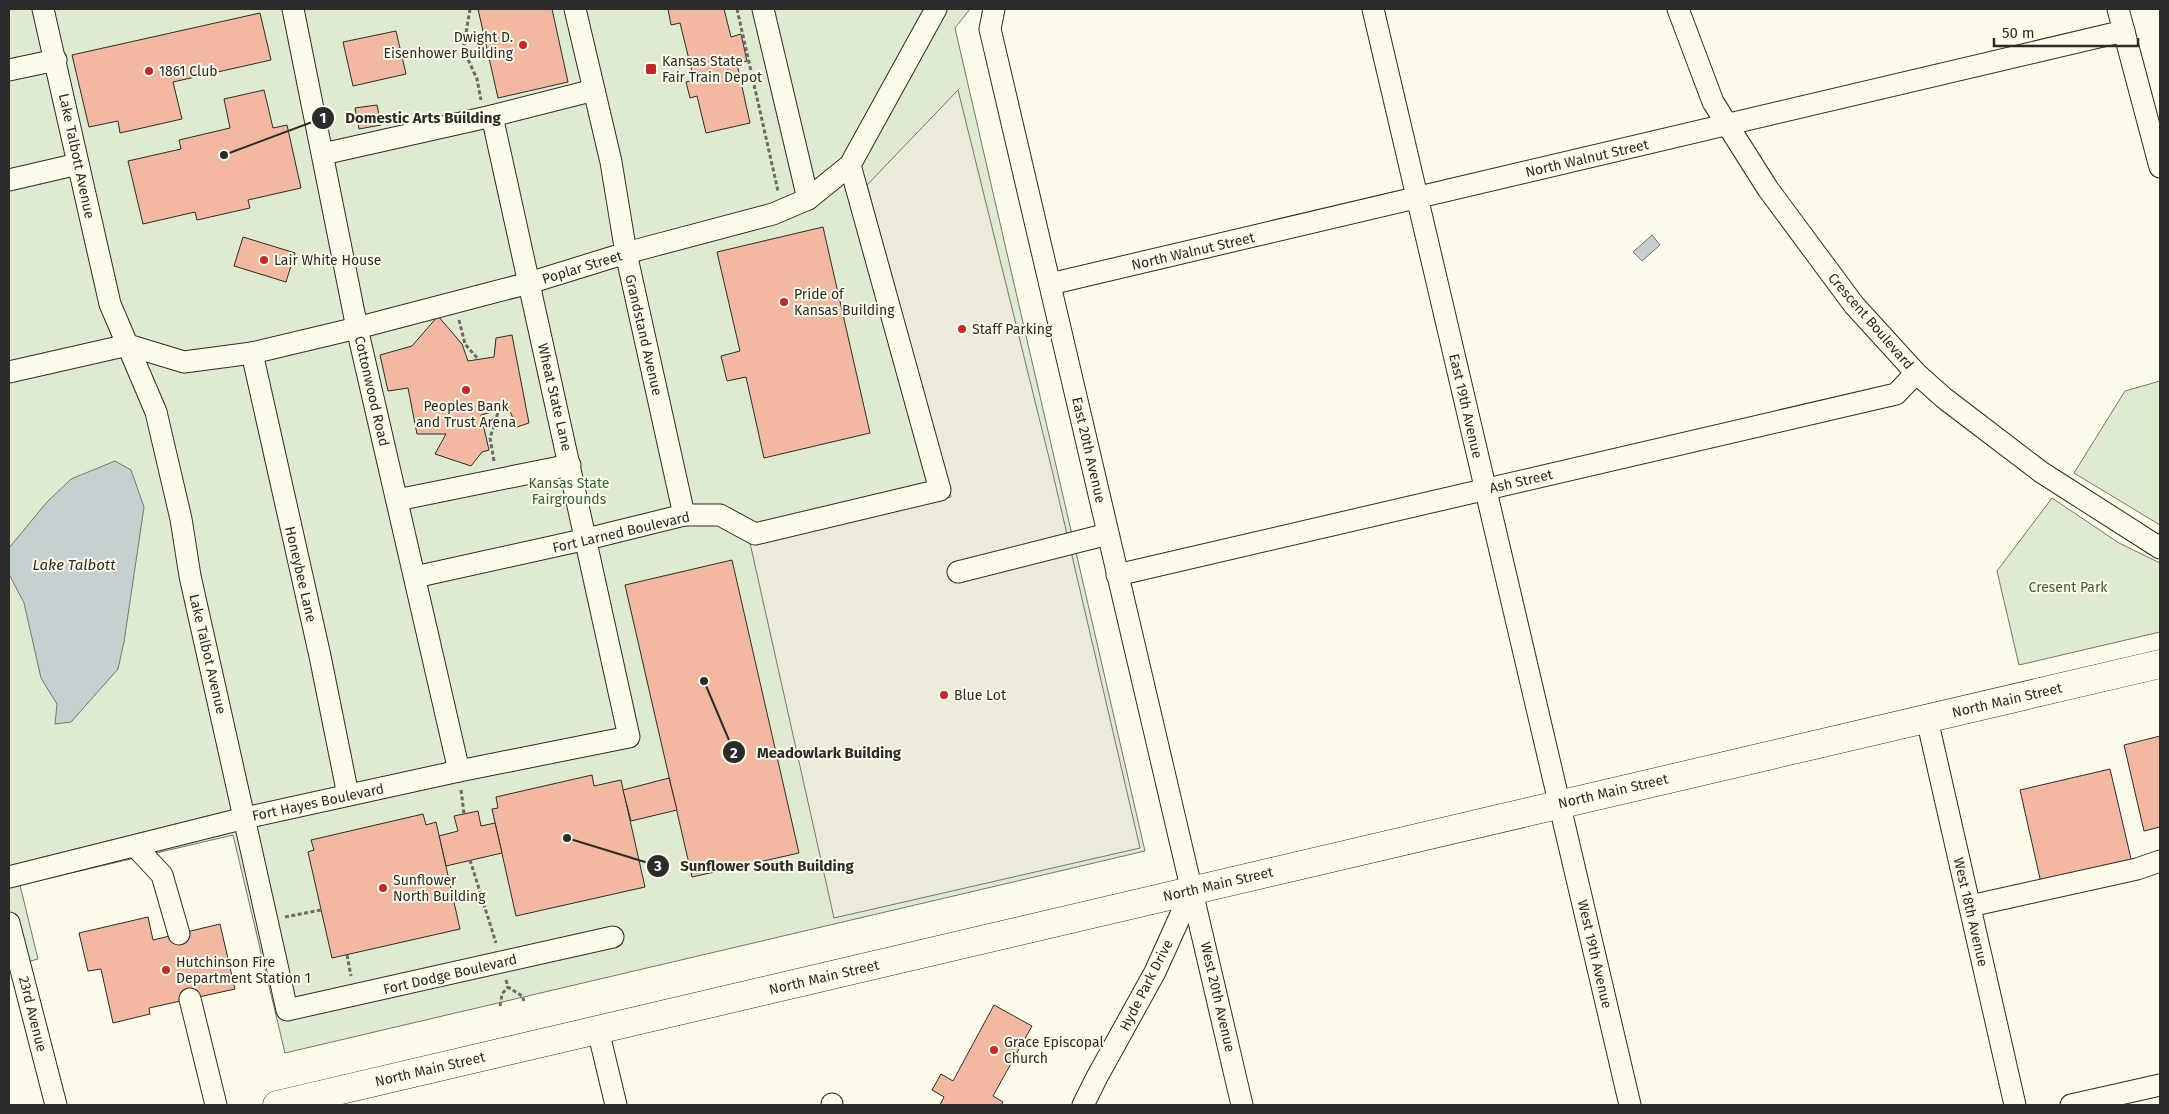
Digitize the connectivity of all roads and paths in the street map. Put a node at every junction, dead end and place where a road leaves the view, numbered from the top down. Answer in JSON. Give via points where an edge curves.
{"nodes":[{"id":1,"x":43,"y":9,"type":"edge"},
{"id":2,"x":293,"y":9,"type":"edge"},
{"id":3,"x":470,"y":9,"type":"edge"},
{"id":4,"x":575,"y":9,"type":"edge"},
{"id":5,"x":737,"y":9,"type":"edge"},
{"id":6,"x":763,"y":9,"type":"edge"},
{"id":7,"x":936,"y":9,"type":"edge"},
{"id":8,"x":994,"y":9,"type":"edge"},
{"id":9,"x":1373,"y":9,"type":"edge"},
{"id":10,"x":1678,"y":9,"type":"edge"},
{"id":11,"x":2118,"y":9,"type":"edge"},
{"id":12,"x":2124,"y":31,"type":"junction"},
{"id":13,"x":56,"y":60,"type":"junction"},
{"id":14,"x":9,"y":70,"type":"edge"},
{"id":15,"x":594,"y":90,"type":"junction"},
{"id":16,"x":488,"y":117,"type":"junction"},
{"id":17,"x":1728,"y":125,"type":"junction"},
{"id":18,"x":323,"y":154,"type":"junction"},
{"id":19,"x":78,"y":164,"type":"junction"},
{"id":20,"x":850,"y":165,"type":"junction"},
{"id":21,"x":2160,"y":167,"type":"edge"},
{"id":22,"x":9,"y":180,"type":"edge"},
{"id":23,"x":1417,"y":198,"type":"junction"},
{"id":24,"x":808,"y":199,"type":"junction"},
{"id":25,"x":782,"y":210,"type":"junction"},
{"id":26,"x":626,"y":253,"type":"junction"},
{"id":27,"x":529,"y":283,"type":"junction"},
{"id":28,"x":1050,"y":284,"type":"junction"},
{"id":29,"x":455,"y":303,"type":"junction"},
{"id":30,"x":110,"y":304,"type":"joint"},
{"id":31,"x":357,"y":328,"type":"junction"},
{"id":32,"x":128,"y":345,"type":"junction"},
{"id":33,"x":252,"y":353,"type":"junction"},
{"id":34,"x":478,"y":359,"type":"dead end"},
{"id":35,"x":9,"y":372,"type":"edge"},
{"id":36,"x":1916,"y":373,"type":"junction"},
{"id":37,"x":499,"y":409,"type":"dead end"},
{"id":38,"x":570,"y":465,"type":"junction"},
{"id":39,"x":497,"y":479,"type":"junction"},
{"id":40,"x":1486,"y":489,"type":"junction"},
{"id":41,"x":397,"y":500,"type":"junction"},
{"id":42,"x":684,"y":515,"type":"junction"},
{"id":43,"x":1108,"y":534,"type":"junction"},
{"id":44,"x":587,"y":539,"type":"junction"},
{"id":45,"x":2160,"y":548,"type":"edge"},
{"id":46,"x":958,"y":572,"type":"dead end"},
{"id":47,"x":1117,"y":575,"type":"junction"},
{"id":48,"x":415,"y":577,"type":"junction"},
{"id":49,"x":2160,"y":664,"type":"edge"},
{"id":50,"x":1927,"y":719,"type":"junction"},
{"id":51,"x":629,"y":737,"type":"joint"},
{"id":52,"x":459,"y":771,"type":"junction"},
{"id":53,"x":348,"y":796,"type":"junction"},
{"id":54,"x":1559,"y":804,"type":"junction"},
{"id":55,"x":245,"y":818,"type":"junction"},
{"id":56,"x":135,"y":846,"type":"junction"},
{"id":57,"x":470,"y":860,"type":"dead end"},
{"id":58,"x":2160,"y":861,"type":"edge"},
{"id":59,"x":9,"y":877,"type":"edge"},
{"id":60,"x":1192,"y":890,"type":"junction"},
{"id":61,"x":1970,"y":906,"type":"junction"},
{"id":62,"x":321,"y":910,"type":"dead end"},
{"id":63,"x":268,"y":920,"type":"junction"},
{"id":64,"x":9,"y":923,"type":"edge"},
{"id":65,"x":179,"y":934,"type":"dead end"},
{"id":66,"x":613,"y":937,"type":"dead end"},
{"id":67,"x":502,"y":962,"type":"junction"},
{"id":68,"x":190,"y":999,"type":"dead end"},
{"id":69,"x":524,"y":1001,"type":"dead end"},
{"id":70,"x":500,"y":1006,"type":"dead end"},
{"id":71,"x":287,"y":1010,"type":"joint"},
{"id":72,"x":598,"y":1030,"type":"junction"},
{"id":73,"x":2160,"y":1085,"type":"edge"},
{"id":74,"x":353,"y":1097,"type":"edge"},
{"id":75,"x":56,"y":1105,"type":"edge"},
{"id":76,"x":216,"y":1105,"type":"edge"},
{"id":77,"x":277,"y":1105,"type":"edge"},
{"id":78,"x":616,"y":1105,"type":"edge"},
{"id":79,"x":1083,"y":1105,"type":"edge"},
{"id":80,"x":1242,"y":1105,"type":"edge"},
{"id":81,"x":1630,"y":1105,"type":"edge"},
{"id":82,"x":2015,"y":1105,"type":"edge"},
{"id":83,"x":2071,"y":1105,"type":"edge"}],
"edges":[{"from":1,"to":13,"type":"street","name":"Lake Talbott Avenue"},
{"from":2,"to":18,"type":"street","name":"Cottonwood Road"},
{"from":3,"to":16,"type":"path","via":[[464,45]]},
{"from":4,"to":15,"type":"street","name":"Grandstand Avenue"},
{"from":5,"to":25,"type":"path"},
{"from":6,"to":24,"type":"street"},
{"from":7,"to":20,"type":"street","name":"Poplar Street"},
{"from":8,"to":28,"type":"street","name":"East 20th Avenue","via":[[990,28]]},
{"from":9,"to":23,"type":"street","name":"East 19th Avenue"},
{"from":10,"to":17,"type":"street","name":"Crescent Boulevard","via":[[1713,102]]},
{"from":11,"to":12,"type":"street"},
{"from":12,"to":17,"type":"street","name":"North Walnut Street"},
{"from":12,"to":21,"type":"street"},
{"from":13,"to":14,"type":"street"},
{"from":13,"to":19,"type":"street","name":"Lake Talbott Avenue"},
{"from":15,"to":16,"type":"street"},
{"from":15,"to":26,"type":"street","name":"Grandstand Avenue","via":[[611,162]]},
{"from":16,"to":18,"type":"street"},
{"from":16,"to":27,"type":"street","name":"Wheat State Lane"},
{"from":17,"to":23,"type":"street","name":"North Walnut Street"},
{"from":17,"to":36,"type":"street","name":"Crescent Boulevard","via":[[1768,189],[1843,290]]},
{"from":18,"to":31,"type":"street","name":"Cottonwood Road"},
{"from":19,"to":22,"type":"street"},
{"from":19,"to":30,"type":"street","name":"Lake Talbott Avenue"},
{"from":20,"to":24,"type":"street","name":"Poplar Street"},
{"from":20,"to":42,"type":"street","name":"Fort Larned Boulevard","via":[[940,490],[755,534],[720,515]]},
{"from":23,"to":28,"type":"street","name":"North Walnut Street"},
{"from":23,"to":40,"type":"street","name":"East 19th Avenue"},
{"from":24,"to":25,"type":"street","name":"Poplar Street"},
{"from":25,"to":26,"type":"street","name":"Poplar Street"},
{"from":26,"to":27,"type":"street","name":"Poplar Street"},
{"from":26,"to":42,"type":"street","name":"Grandstand Avenue"},
{"from":27,"to":29,"type":"street","name":"Poplar Street"},
{"from":27,"to":38,"type":"street","name":"Wheat State Lane"},
{"from":28,"to":43,"type":"street","name":"East 20th Avenue"},
{"from":29,"to":31,"type":"street","name":"Poplar Street"},
{"from":29,"to":34,"type":"path","via":[[465,344]]},
{"from":30,"to":32,"type":"street","name":"Lake Talbot Avenue"},
{"from":31,"to":33,"type":"street","name":"Poplar Street"},
{"from":31,"to":41,"type":"street","name":"Cottonwood Road"},
{"from":32,"to":33,"type":"street","name":"Poplar Street","via":[[184,362]]},
{"from":32,"to":35,"type":"street"},
{"from":32,"to":55,"type":"street","name":"Lake Talbot Avenue","via":[[156,412]]},
{"from":33,"to":53,"type":"street","name":"Honeybee Lane"},
{"from":36,"to":40,"type":"street","name":"Ash Street","via":[[1896,394]]},
{"from":36,"to":45,"type":"street","name":"Crescent Boulevard","via":[[2041,472]]},
{"from":37,"to":39,"type":"path","via":[[490,438]]},
{"from":38,"to":39,"type":"street"},
{"from":38,"to":44,"type":"street","name":"Wheat State Lane"},
{"from":39,"to":41,"type":"street"},
{"from":40,"to":47,"type":"street","name":"Ash Street"},
{"from":40,"to":54,"type":"street","name":"East 19th Avenue"},
{"from":41,"to":48,"type":"street","name":"Cottonwood Road"},
{"from":42,"to":44,"type":"street","name":"Fort Larned Boulevard"},
{"from":43,"to":46,"type":"street"},
{"from":43,"to":47,"type":"street","name":"East 20th Avenue"},
{"from":44,"to":48,"type":"street","name":"Fort Larned Boulevard"},
{"from":44,"to":51,"type":"street","name":"Wheat State Lane"},
{"from":47,"to":60,"type":"street","name":"East 20th Avenue"},
{"from":48,"to":52,"type":"street","name":"Cottonwood Road"},
{"from":49,"to":50,"type":"main road","name":"North Main Street"},
{"from":50,"to":54,"type":"main road","name":"North Main Street"},
{"from":50,"to":61,"type":"street","name":"West 18th Avenue"},
{"from":51,"to":52,"type":"street","name":"Fort Hayes Boulevard"},
{"from":52,"to":53,"type":"street","name":"Fort Hayes Boulevard"},
{"from":53,"to":55,"type":"street","name":"Fort Hayes Boulevard"},
{"from":54,"to":60,"type":"main road","name":"North Main Street"},
{"from":54,"to":81,"type":"street","name":"West 19th Avenue"},
{"from":55,"to":56,"type":"street","name":"Fort Hayes Boulevard"},
{"from":55,"to":63,"type":"street","name":"Lake Talbot Avenue"},
{"from":56,"to":59,"type":"street","name":"Fort Hayes Boulevard"},
{"from":56,"to":65,"type":"street","via":[[162,874]]},
{"from":57,"to":67,"type":"path"},
{"from":58,"to":61,"type":"street"},
{"from":60,"to":72,"type":"main road","name":"North Main Street"},
{"from":60,"to":79,"type":"street","name":"Hyde Park Drive","via":[[1155,972]]},
{"from":60,"to":80,"type":"street","name":"West 20th Avenue"},
{"from":61,"to":82,"type":"street","name":"West 18th Avenue"},
{"from":62,"to":63,"type":"path"},
{"from":63,"to":71,"type":"street","name":"Lake Talbot Avenue"},
{"from":64,"to":75,"type":"street","name":"23rd Avenue"},
{"from":66,"to":67,"type":"street","name":"Fort Dodge Boulevard"},
{"from":67,"to":71,"type":"street","name":"Fort Dodge Boulevard"},
{"from":68,"to":76,"type":"street"},
{"from":69,"to":70,"type":"path","via":[[508,987],[502,994]]},
{"from":72,"to":74,"type":"main road","name":"North Main Street"},
{"from":72,"to":78,"type":"street"},
{"from":73,"to":83,"type":"street"},
{"from":74,"to":77,"type":"main road","name":"North Main Street"}]}
